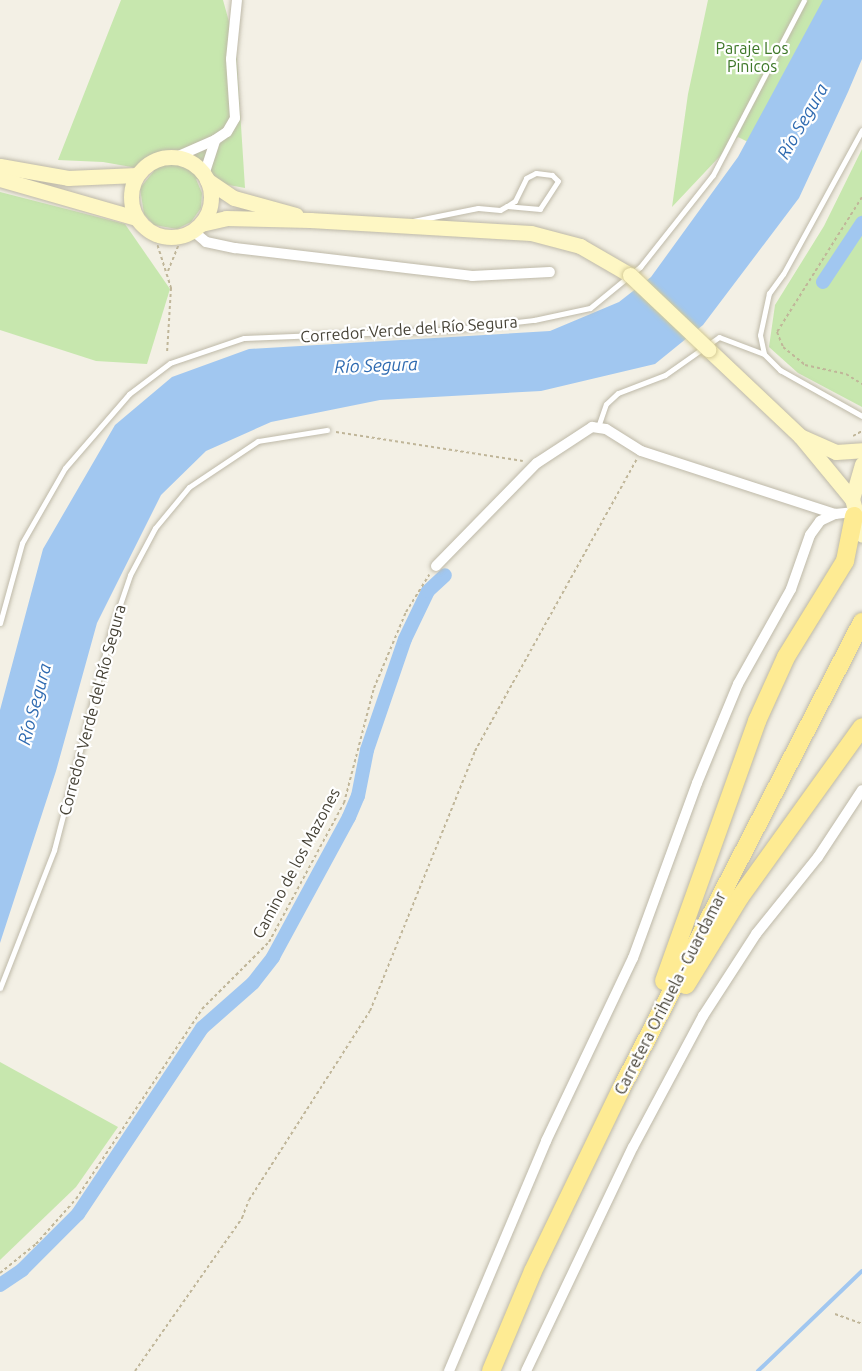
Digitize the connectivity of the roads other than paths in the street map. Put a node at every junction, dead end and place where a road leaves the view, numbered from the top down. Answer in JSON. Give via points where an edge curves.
{"nodes":[{"id":1,"x":237,"y":0,"type":"edge"},
{"id":2,"x":804,"y":0,"type":"edge"},
{"id":3,"x":862,"y":130,"type":"edge"},
{"id":4,"x":215,"y":140,"type":"junction"},
{"id":5,"x":176,"y":157,"type":"junction"},
{"id":6,"x":0,"y":166,"type":"edge"},
{"id":7,"x":137,"y":175,"type":"junction"},
{"id":8,"x":205,"y":177,"type":"junction"},
{"id":9,"x":0,"y":179,"type":"edge"},
{"id":10,"x":507,"y":206,"type":"junction"},
{"id":11,"x":136,"y":218,"type":"junction"},
{"id":12,"x":310,"y":220,"type":"junction"},
{"id":13,"x":401,"y":225,"type":"junction"},
{"id":14,"x":192,"y":230,"type":"junction"},
{"id":15,"x":550,"y":272,"type":"dead end"},
{"id":16,"x":764,"y":354,"type":"junction"},
{"id":17,"x":862,"y":416,"type":"edge"},
{"id":18,"x":598,"y":427,"type":"junction"},
{"id":19,"x":327,"y":430,"type":"road end"},
{"id":20,"x":800,"y":436,"type":"junction"},
{"id":21,"x":862,"y":450,"type":"edge"},
{"id":22,"x":862,"y":464,"type":"edge"},
{"id":23,"x":853,"y":509,"type":"junction"},
{"id":24,"x":835,"y":514,"type":"junction"},
{"id":25,"x":862,"y":535,"type":"edge"},
{"id":26,"x":436,"y":566,"type":"road end"},
{"id":27,"x":862,"y":622,"type":"edge"},
{"id":28,"x":0,"y":623,"type":"edge"},
{"id":29,"x":862,"y":727,"type":"edge"},
{"id":30,"x":862,"y":790,"type":"edge"},
{"id":31,"x":0,"y":988,"type":"edge"},
{"id":32,"x":620,"y":1091,"type":"junction"},
{"id":33,"x":449,"y":1371,"type":"edge"},
{"id":34,"x":491,"y":1371,"type":"edge"},
{"id":35,"x":526,"y":1371,"type":"edge"}],
"edges":[{"from":1,"to":4,"type":"street","via":[[231,58],[236,118],[227,132]]},
{"from":2,"to":28,"type":"lane","name":"Corredor Verde del Río Segura","via":[[713,175],[640,267],[590,308],[534,320],[447,330],[244,338],[170,363],[129,394],[64,468],[22,543]]},
{"from":3,"to":16,"type":"lane","via":[[769,293],[760,335]]},
{"from":4,"to":5,"type":"street"},
{"from":4,"to":8,"type":"street"},
{"from":5,"to":7,"type":"main road","via":[[154,160]]},
{"from":5,"to":8,"type":"main road","via":[[197,166]]},
{"from":6,"to":7,"type":"main road","via":[[68,178]]},
{"from":7,"to":11,"type":"main road","via":[[130,196]]},
{"from":8,"to":12,"type":"main road","via":[[234,198]]},
{"from":8,"to":14,"type":"main road","via":[[211,198]]},
{"from":9,"to":11,"type":"main road"},
{"from":10,"to":10,"type":"lane","via":[[540,209],[558,181],[552,175],[536,173],[526,178],[515,201]]},
{"from":10,"to":13,"type":"lane","via":[[500,210],[478,208],[422,217]]},
{"from":11,"to":14,"type":"main road","via":[[154,234]]},
{"from":12,"to":13,"type":"main road"},
{"from":12,"to":14,"type":"main road","via":[[226,218]]},
{"from":13,"to":20,"type":"main road","bridge":true,"via":[[556,237],[602,256],[630,275]]},
{"from":14,"to":15,"type":"street","via":[[206,242],[236,248],[472,276]]},
{"from":16,"to":17,"type":"lane","via":[[797,382]]},
{"from":16,"to":18,"type":"lane","via":[[719,337],[665,375],[618,393],[606,404]]},
{"from":18,"to":24,"type":"street","via":[[641,451]]},
{"from":18,"to":26,"type":"street","via":[[584,430],[537,463]]},
{"from":19,"to":31,"type":"lane","name":"Corredor Verde del Río Segura","via":[[258,441],[189,487],[155,528],[130,575],[112,628],[54,850]]},
{"from":20,"to":21,"type":"main road","via":[[836,452]]},
{"from":20,"to":23,"type":"main road"},
{"from":22,"to":23,"type":"main road"},
{"from":23,"to":24,"type":"street"},
{"from":23,"to":25,"type":"main road"},
{"from":23,"to":32,"type":"main road","via":[[846,561],[786,657],[757,722],[680,943]]},
{"from":24,"to":33,"type":"street","via":[[820,522],[810,535],[791,589],[738,684],[633,958],[546,1141]]},
{"from":27,"to":32,"type":"main road","name":"Carretera Orihuela - Guardamar"},
{"from":29,"to":32,"type":"main road","via":[[740,897]]},
{"from":30,"to":35,"type":"street","via":[[818,857],[756,934],[703,1016],[633,1147]]},
{"from":32,"to":34,"type":"main road","name":"Carretera Orihuela - Guardamar","via":[[533,1271]]}]}
